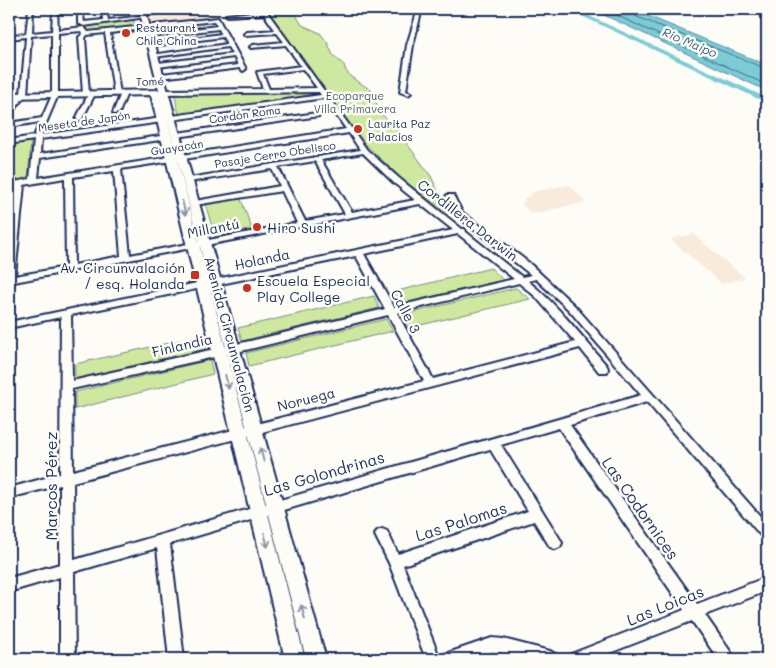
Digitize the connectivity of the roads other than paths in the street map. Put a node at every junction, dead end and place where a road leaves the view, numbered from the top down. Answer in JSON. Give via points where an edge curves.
{"nodes":[{"id":1,"x":31,"y":9,"type":"edge"},
{"id":2,"x":55,"y":9,"type":"edge"},
{"id":3,"x":80,"y":9,"type":"edge"},
{"id":4,"x":104,"y":9,"type":"edge"},
{"id":5,"x":134,"y":9,"type":"edge"},
{"id":6,"x":188,"y":9,"type":"edge"},
{"id":7,"x":420,"y":9,"type":"edge"},
{"id":8,"x":172,"y":10,"type":"edge"},
{"id":9,"x":264,"y":10,"type":"edge"},
{"id":10,"x":141,"y":14,"type":"edge"},
{"id":11,"x":228,"y":15,"type":"dead end"},
{"id":12,"x":106,"y":21,"type":"junction"},
{"id":13,"x":221,"y":27,"type":"junction"},
{"id":14,"x":85,"y":29,"type":"junction"},
{"id":15,"x":145,"y":30,"type":"junction"},
{"id":16,"x":278,"y":31,"type":"junction"},
{"id":17,"x":55,"y":32,"type":"junction"},
{"id":18,"x":107,"y":32,"type":"junction"},
{"id":19,"x":246,"y":34,"type":"dead end"},
{"id":20,"x":29,"y":35,"type":"junction"},
{"id":21,"x":225,"y":35,"type":"junction"},
{"id":22,"x":9,"y":38,"type":"edge"},
{"id":23,"x":287,"y":43,"type":"junction"},
{"id":24,"x":152,"y":44,"type":"junction"},
{"id":25,"x":230,"y":45,"type":"junction"},
{"id":26,"x":253,"y":47,"type":"dead end"},
{"id":27,"x":155,"y":54,"type":"junction"},
{"id":28,"x":236,"y":55,"type":"junction"},
{"id":29,"x":158,"y":65,"type":"junction"},
{"id":30,"x":305,"y":67,"type":"junction"},
{"id":31,"x":161,"y":76,"type":"junction"},
{"id":32,"x":267,"y":90,"type":"junction"},
{"id":33,"x":321,"y":90,"type":"junction"},
{"id":34,"x":160,"y":92,"type":"junction"},
{"id":35,"x":121,"y":93,"type":"junction"},
{"id":36,"x":408,"y":93,"type":"dead end"},
{"id":37,"x":89,"y":94,"type":"junction"},
{"id":38,"x":23,"y":95,"type":"junction"},
{"id":39,"x":55,"y":95,"type":"junction"},
{"id":40,"x":9,"y":96,"type":"edge"},
{"id":41,"x":9,"y":113,"type":"edge"},
{"id":42,"x":116,"y":113,"type":"dead end"},
{"id":43,"x":317,"y":115,"type":"dead end"},
{"id":44,"x":79,"y":119,"type":"dead end"},
{"id":45,"x":167,"y":119,"type":"junction"},
{"id":46,"x":42,"y":120,"type":"junction"},
{"id":47,"x":9,"y":125,"type":"edge"},
{"id":48,"x":349,"y":131,"type":"junction"},
{"id":49,"x":172,"y":136,"type":"junction"},
{"id":50,"x":37,"y":138,"type":"junction"},
{"id":51,"x":9,"y":142,"type":"edge"},
{"id":52,"x":365,"y":151,"type":"junction"},
{"id":53,"x":35,"y":157,"type":"junction"},
{"id":54,"x":177,"y":158,"type":"junction"},
{"id":55,"x":317,"y":159,"type":"junction"},
{"id":56,"x":274,"y":166,"type":"junction"},
{"id":57,"x":117,"y":168,"type":"junction"},
{"id":58,"x":69,"y":175,"type":"junction"},
{"id":59,"x":189,"y":180,"type":"junction"},
{"id":60,"x":34,"y":181,"type":"junction"},
{"id":61,"x":20,"y":183,"type":"junction"},
{"id":62,"x":9,"y":185,"type":"edge"},
{"id":63,"x":284,"y":188,"type":"junction"},
{"id":64,"x":450,"y":198,"type":"dead end"},
{"id":65,"x":421,"y":200,"type":"junction"},
{"id":66,"x":195,"y":203,"type":"junction"},
{"id":67,"x":349,"y":214,"type":"junction"},
{"id":68,"x":302,"y":224,"type":"junction"},
{"id":69,"x":462,"y":231,"type":"junction"},
{"id":70,"x":200,"y":245,"type":"junction"},
{"id":71,"x":359,"y":253,"type":"junction"},
{"id":72,"x":126,"y":258,"type":"junction"},
{"id":73,"x":70,"y":268,"type":"junction"},
{"id":74,"x":538,"y":276,"type":"junction"},
{"id":75,"x":10,"y":280,"type":"edge"},
{"id":76,"x":522,"y":280,"type":"junction"},
{"id":77,"x":209,"y":284,"type":"junction"},
{"id":78,"x":391,"y":312,"type":"junction"},
{"id":79,"x":66,"y":314,"type":"junction"},
{"id":80,"x":9,"y":325,"type":"edge"},
{"id":81,"x":582,"y":344,"type":"junction"},
{"id":82,"x":226,"y":350,"type":"junction"},
{"id":83,"x":603,"y":369,"type":"dead end"},
{"id":84,"x":430,"y":383,"type":"junction"},
{"id":85,"x":66,"y":386,"type":"junction"},
{"id":86,"x":650,"y":397,"type":"junction"},
{"id":87,"x":562,"y":423,"type":"junction"},
{"id":88,"x":254,"y":428,"type":"junction"},
{"id":89,"x":239,"y":432,"type":"junction"},
{"id":90,"x":493,"y":442,"type":"junction"},
{"id":91,"x":66,"y":478,"type":"junction"},
{"id":92,"x":9,"y":493,"type":"edge"},
{"id":93,"x":275,"y":506,"type":"junction"},
{"id":94,"x":258,"y":511,"type":"junction"},
{"id":95,"x":537,"y":514,"type":"junction"},
{"id":96,"x":767,"y":533,"type":"edge"},
{"id":97,"x":382,"y":535,"type":"dead end"},
{"id":98,"x":163,"y":539,"type":"junction"},
{"id":99,"x":555,"y":543,"type":"dead end"},
{"id":100,"x":395,"y":561,"type":"junction"},
{"id":101,"x":66,"y":568,"type":"junction"},
{"id":102,"x":767,"y":584,"type":"edge"},
{"id":103,"x":9,"y":585,"type":"edge"},
{"id":104,"x":694,"y":613,"type":"junction"},
{"id":105,"x":67,"y":659,"type":"edge"},
{"id":106,"x":177,"y":659,"type":"edge"},
{"id":107,"x":295,"y":659,"type":"edge"},
{"id":108,"x":316,"y":659,"type":"edge"},
{"id":109,"x":433,"y":659,"type":"edge"},
{"id":110,"x":450,"y":659,"type":"edge"},
{"id":111,"x":550,"y":659,"type":"edge"},
{"id":112,"x":576,"y":659,"type":"edge"},
{"id":113,"x":727,"y":659,"type":"edge"}],
"edges":[{"from":1,"to":20,"type":"street"},
{"from":2,"to":17,"type":"street"},
{"from":3,"to":14,"type":"street"},
{"from":4,"to":12,"type":"street"},
{"from":5,"to":10,"type":"street","name":"Avenida Circunvalación"},
{"from":6,"to":8,"type":"street"},
{"from":7,"to":36,"type":"street","via":[[405,68],[403,92]]},
{"from":8,"to":10,"type":"street"},
{"from":9,"to":11,"type":"street"},
{"from":9,"to":16,"type":"street","name":"Cordillera Darwin"},
{"from":10,"to":12,"type":"street"},
{"from":10,"to":15,"type":"street","name":"Avenida Circunvalación"},
{"from":12,"to":14,"type":"street"},
{"from":13,"to":15,"type":"street"},
{"from":13,"to":15,"type":"street","via":[[216,19]]},
{"from":13,"to":21,"type":"street"},
{"from":14,"to":17,"type":"street"},
{"from":14,"to":18,"type":"street"},
{"from":14,"to":37,"type":"street","via":[[82,37]]},
{"from":15,"to":18,"type":"street"},
{"from":15,"to":24,"type":"street","name":"Avenida Circunvalación"},
{"from":15,"to":34,"type":"street","name":"Avenida Circunvalación"},
{"from":16,"to":19,"type":"street"},
{"from":16,"to":23,"type":"street","name":"Cordillera Darwin"},
{"from":17,"to":20,"type":"street"},
{"from":17,"to":39,"type":"street"},
{"from":18,"to":35,"type":"street"},
{"from":20,"to":22,"type":"street"},
{"from":20,"to":38,"type":"street"},
{"from":21,"to":24,"type":"street"},
{"from":21,"to":25,"type":"street"},
{"from":23,"to":26,"type":"street"},
{"from":23,"to":30,"type":"street","name":"Cordillera Darwin"},
{"from":24,"to":27,"type":"street","name":"Avenida Circunvalación"},
{"from":25,"to":27,"type":"street"},
{"from":25,"to":28,"type":"street"},
{"from":27,"to":29,"type":"street","name":"Avenida Circunvalación"},
{"from":28,"to":29,"type":"street"},
{"from":28,"to":31,"type":"street","via":[[242,67]]},
{"from":29,"to":31,"type":"street","name":"Avenida Circunvalación"},
{"from":30,"to":32,"type":"street","via":[[259,73]]},
{"from":30,"to":33,"type":"street","name":"Cordillera Darwin"},
{"from":31,"to":34,"type":"street","name":"Avenida Circunvalación"},
{"from":32,"to":33,"type":"street","name":"Tomé"},
{"from":32,"to":34,"type":"street","name":"Tomé"},
{"from":33,"to":45,"type":"street","name":"Meseta de Japón"},
{"from":33,"to":48,"type":"street","name":"Cordillera Darwin"},
{"from":34,"to":35,"type":"street","name":"Tomé"},
{"from":34,"to":45,"type":"street","name":"Avenida Circunvalación"},
{"from":35,"to":37,"type":"street","name":"Tomé"},
{"from":35,"to":42,"type":"street"},
{"from":37,"to":39,"type":"street","name":"Tomé"},
{"from":37,"to":44,"type":"street"},
{"from":38,"to":39,"type":"street","name":"Tomé"},
{"from":38,"to":40,"type":"street","name":"Tomé"},
{"from":38,"to":41,"type":"street"},
{"from":39,"to":46,"type":"street"},
{"from":43,"to":49,"type":"street","name":"Cordón Roma"},
{"from":45,"to":49,"type":"street","name":"Avenida Circunvalación"},
{"from":45,"to":50,"type":"street","name":"Meseta de Japón"},
{"from":46,"to":47,"type":"street"},
{"from":46,"to":50,"type":"street"},
{"from":48,"to":52,"type":"street","name":"Cordillera Darwin"},
{"from":48,"to":54,"type":"street","name":"Guayacán"},
{"from":49,"to":53,"type":"street","name":"Cordón Roma"},
{"from":49,"to":54,"type":"street","name":"Avenida Circunvalación"},
{"from":50,"to":51,"type":"street","name":"Meseta de Japón"},
{"from":50,"to":53,"type":"street"},
{"from":52,"to":55,"type":"street","name":"Pasaje Cerro Obelisco"},
{"from":52,"to":65,"type":"street","name":"Cordillera Darwin"},
{"from":53,"to":60,"type":"street"},
{"from":54,"to":57,"type":"street","name":"Guayacán"},
{"from":54,"to":59,"type":"street","name":"Avenida Circunvalación"},
{"from":54,"to":70,"type":"street","name":"Avenida Circunvalación","one_way":true},
{"from":55,"to":56,"type":"street","name":"Pasaje Cerro Obelisco"},
{"from":55,"to":67,"type":"street"},
{"from":56,"to":59,"type":"street","name":"Pasaje Cerro Obelisco"},
{"from":56,"to":63,"type":"street"},
{"from":57,"to":58,"type":"street","name":"Guayacán"},
{"from":57,"to":72,"type":"street"},
{"from":58,"to":60,"type":"street","name":"Guayacán"},
{"from":58,"to":73,"type":"street"},
{"from":59,"to":66,"type":"street","name":"Avenida Circunvalación"},
{"from":60,"to":61,"type":"street","name":"Guayacán"},
{"from":61,"to":62,"type":"street","name":"Guayacán"},
{"from":61,"to":75,"type":"street"},
{"from":63,"to":66,"type":"street"},
{"from":63,"to":68,"type":"street"},
{"from":64,"to":74,"type":"street","via":[[459,213]]},
{"from":65,"to":67,"type":"street","name":"Millantú"},
{"from":65,"to":69,"type":"street","name":"Cordillera Darwin"},
{"from":66,"to":70,"type":"street","name":"Avenida Circunvalación"},
{"from":67,"to":68,"type":"street","name":"Millantú"},
{"from":68,"to":70,"type":"street","name":"Millantú"},
{"from":69,"to":71,"type":"street","name":"Holanda"},
{"from":69,"to":76,"type":"street","name":"Cordillera Darwin"},
{"from":70,"to":72,"type":"street","name":"Millantú"},
{"from":70,"to":77,"type":"street","name":"Avenida Circunvalación"},
{"from":71,"to":77,"type":"street","name":"Holanda"},
{"from":71,"to":78,"type":"street","name":"Calle 3"},
{"from":72,"to":73,"type":"street","name":"Millantú"},
{"from":73,"to":75,"type":"street","name":"Millantú"},
{"from":74,"to":76,"type":"street","name":"Finlandia"},
{"from":74,"to":86,"type":"street","via":[[588,324]]},
{"from":76,"to":78,"type":"street","name":"Finlandia"},
{"from":76,"to":81,"type":"street","name":"Cordillera Darwin","via":[[554,310]]},
{"from":77,"to":79,"type":"street","name":"Holanda"},
{"from":77,"to":82,"type":"street","name":"Avenida Circunvalación"},
{"from":78,"to":82,"type":"street","name":"Finlandia"},
{"from":78,"to":84,"type":"street","name":"Calle 3"},
{"from":79,"to":80,"type":"street","name":"Holanda"},
{"from":79,"to":85,"type":"street","name":"Marcos Pérez"},
{"from":81,"to":83,"type":"street","name":"Cordillera Darwin"},
{"from":81,"to":84,"type":"street","name":"Noruega"},
{"from":82,"to":85,"type":"street","name":"Finlandia"},
{"from":82,"to":88,"type":"street","name":"Avenida Circunvalación"},
{"from":82,"to":89,"type":"street","name":"Avenida Circunvalación","one_way":true},
{"from":84,"to":88,"type":"street","name":"Noruega"},
{"from":85,"to":91,"type":"street","name":"Marcos Pérez"},
{"from":86,"to":87,"type":"street","name":"Las Golondrinas"},
{"from":86,"to":96,"type":"street"},
{"from":87,"to":90,"type":"street","name":"Las Golondrinas"},
{"from":87,"to":104,"type":"street","name":"Las Codornices"},
{"from":88,"to":89,"type":"street","name":"Noruega"},
{"from":93,"to":88,"type":"street","name":"Avenida Circunvalación","one_way":true},
{"from":89,"to":91,"type":"street","name":"Noruega"},
{"from":89,"to":94,"type":"street","name":"Avenida Circunvalación"},
{"from":90,"to":93,"type":"street","name":"Las Golondrinas"},
{"from":90,"to":95,"type":"street"},
{"from":91,"to":92,"type":"street","name":"Noruega"},
{"from":91,"to":101,"type":"street","name":"Marcos Pérez"},
{"from":93,"to":94,"type":"street","name":"Las Golondrinas"},
{"from":108,"to":93,"type":"street","name":"Avenida Circunvalación","one_way":true},
{"from":94,"to":98,"type":"street","name":"Las Golondrinas"},
{"from":94,"to":107,"type":"street","name":"Avenida Circunvalación","one_way":true},
{"from":95,"to":99,"type":"street"},
{"from":95,"to":100,"type":"street","name":"Las Palomas"},
{"from":97,"to":100,"type":"street"},
{"from":98,"to":101,"type":"street","name":"Las Golondrinas"},
{"from":98,"to":106,"type":"street"},
{"from":100,"to":109,"type":"street"},
{"from":101,"to":103,"type":"street","name":"Las Golondrinas"},
{"from":101,"to":105,"type":"street","name":"Marcos Pérez"},
{"from":102,"to":104,"type":"street","name":"Las Loicas"},
{"from":104,"to":112,"type":"street","name":"Las Loicas"},
{"from":104,"to":113,"type":"street","name":"Las Codornices"},
{"from":110,"to":111,"type":"street","via":[[492,645]]}]}
